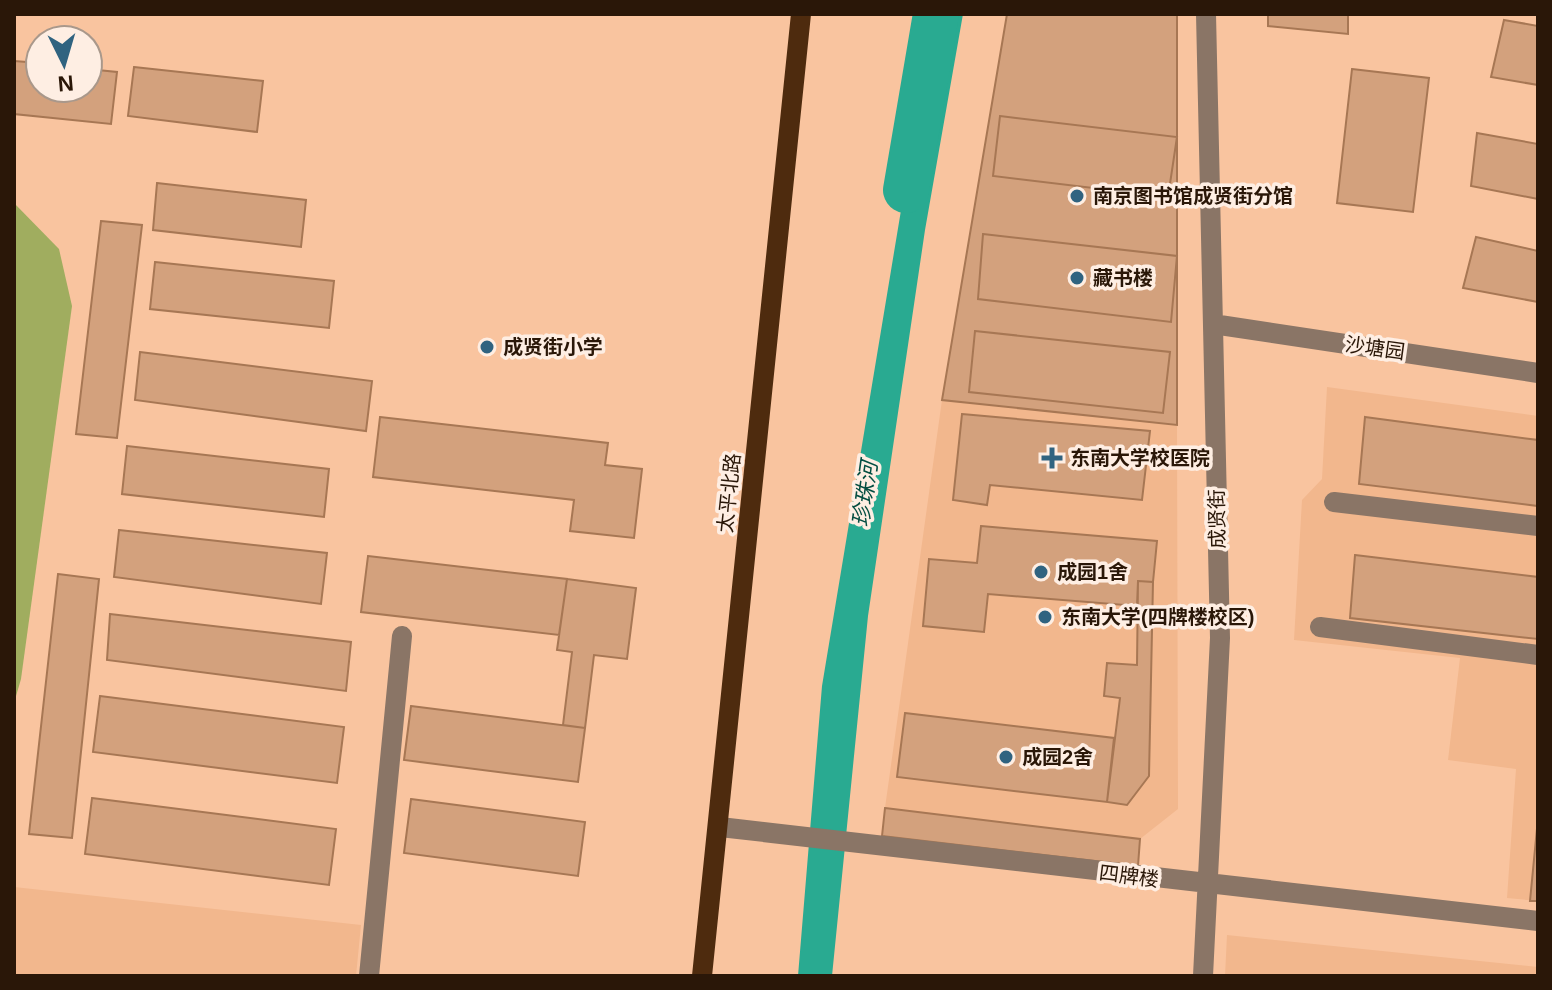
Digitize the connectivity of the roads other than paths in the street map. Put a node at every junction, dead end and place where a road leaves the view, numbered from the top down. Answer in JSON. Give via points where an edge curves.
{"nodes":[{"id":1,"x":801,"y":14,"type":"edge"},
{"id":2,"x":1206,"y":14,"type":"edge"},
{"id":3,"x":1213,"y":324,"type":"junction"},
{"id":4,"x":1538,"y":373,"type":"edge"},
{"id":5,"x":1334,"y":502,"type":"dead end"},
{"id":6,"x":1538,"y":526,"type":"edge"},
{"id":7,"x":1320,"y":627,"type":"dead end"},
{"id":8,"x":402,"y":636,"type":"dead end"},
{"id":9,"x":1538,"y":655,"type":"edge"},
{"id":10,"x":720,"y":827,"type":"junction"},
{"id":11,"x":1208,"y":885,"type":"junction"},
{"id":12,"x":1538,"y":921,"type":"edge"},
{"id":13,"x":369,"y":976,"type":"edge"},
{"id":14,"x":702,"y":976,"type":"edge"},
{"id":15,"x":1203,"y":976,"type":"edge"}],
"edges":[{"from":1,"to":10,"type":"main road","name":"太平北路"},
{"from":2,"to":3,"type":"street","name":"成贤街"},
{"from":3,"to":4,"type":"street","name":"沙塘园"},
{"from":3,"to":11,"type":"street","name":"成贤街","via":[[1220,638]]},
{"from":5,"to":6,"type":"street"},
{"from":7,"to":9,"type":"street"},
{"from":8,"to":13,"type":"street"},
{"from":10,"to":11,"type":"street","name":"四牌楼"},
{"from":10,"to":14,"type":"main road","name":"太平北路"},
{"from":11,"to":12,"type":"street","name":"四牌楼"},
{"from":11,"to":15,"type":"street","name":"成贤街"}]}
